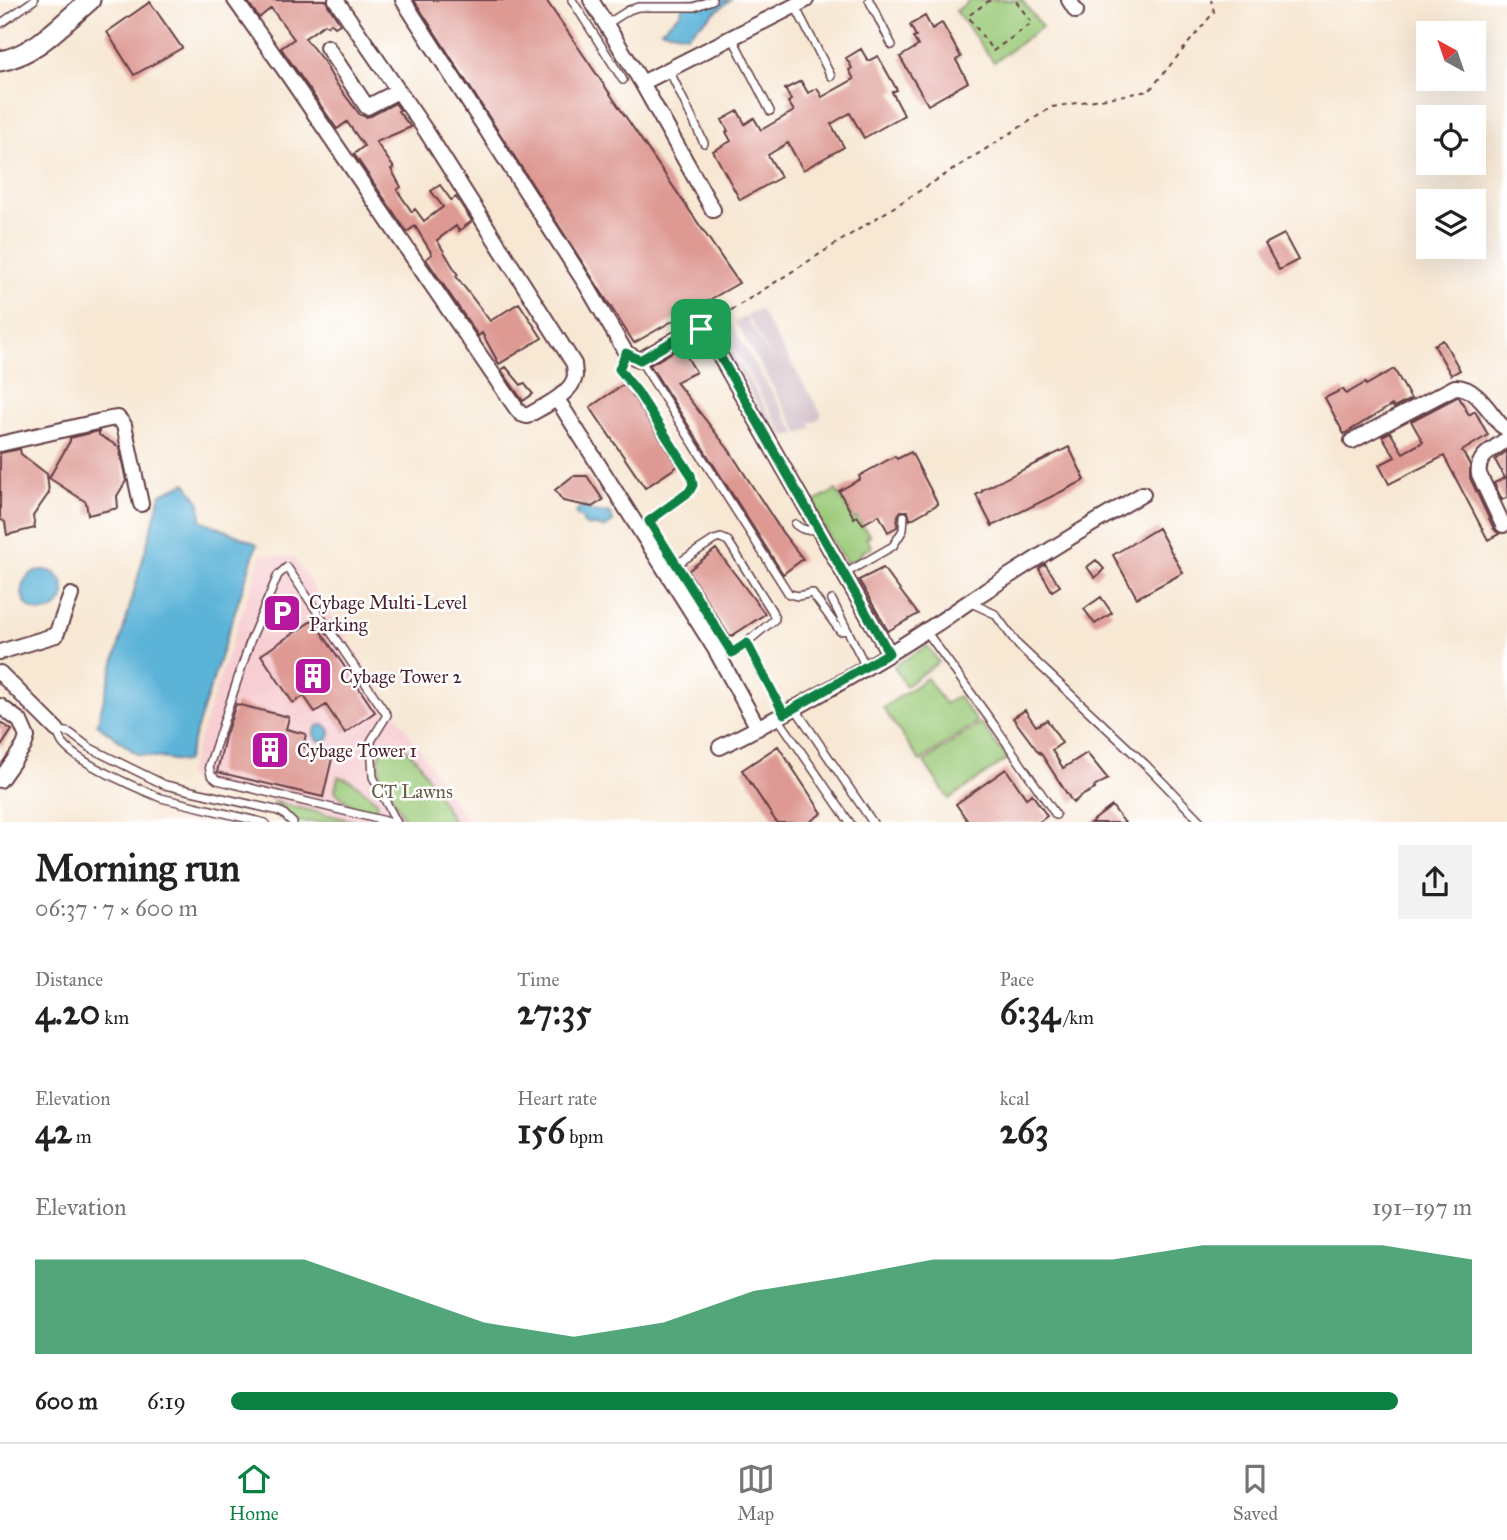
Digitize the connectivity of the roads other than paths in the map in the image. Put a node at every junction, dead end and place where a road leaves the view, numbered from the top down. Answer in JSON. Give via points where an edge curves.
{"nodes":[{"id":1,"x":34,"y":0,"type":"edge"},
{"id":2,"x":235,"y":0,"type":"edge"},
{"id":3,"x":336,"y":0,"type":"edge"},
{"id":4,"x":403,"y":0,"type":"edge"},
{"id":5,"x":572,"y":0,"type":"edge"},
{"id":6,"x":591,"y":0,"type":"edge"},
{"id":7,"x":712,"y":0,"type":"edge"},
{"id":8,"x":869,"y":0,"type":"edge"},
{"id":9,"x":81,"y":3,"type":"edge"},
{"id":10,"x":801,"y":3,"type":"edge"},
{"id":11,"x":0,"y":24,"type":"edge"},
{"id":12,"x":606,"y":24,"type":"junction"},
{"id":13,"x":732,"y":37,"type":"junction"},
{"id":14,"x":892,"y":45,"type":"dead end"},
{"id":15,"x":327,"y":47,"type":"dead end"},
{"id":16,"x":0,"y":61,"type":"edge"},
{"id":17,"x":669,"y":69,"type":"junction"},
{"id":18,"x":831,"y":76,"type":"dead end"},
{"id":19,"x":623,"y":80,"type":"dead end"},
{"id":20,"x":642,"y":83,"type":"junction"},
{"id":21,"x":398,"y":91,"type":"junction"},
{"id":22,"x":770,"y":111,"type":"dead end"},
{"id":23,"x":704,"y":143,"type":"dead end"},
{"id":24,"x":713,"y":210,"type":"dead end"},
{"id":25,"x":626,"y":353,"type":"junction"},
{"id":26,"x":640,"y":360,"type":"junction"},
{"id":27,"x":557,"y":399,"type":"junction"},
{"id":28,"x":1507,"y":429,"type":"edge"},
{"id":29,"x":1507,"y":439,"type":"edge"},
{"id":30,"x":1352,"y":441,"type":"dead end"},
{"id":31,"x":0,"y":444,"type":"edge"},
{"id":32,"x":1143,"y":494,"type":"dead end"},
{"id":33,"x":141,"y":504,"type":"dead end"},
{"id":34,"x":904,"y":516,"type":"dead end"},
{"id":35,"x":795,"y":524,"type":"dead end"},
{"id":36,"x":1503,"y":525,"type":"dead end"},
{"id":37,"x":818,"y":528,"type":"junction"},
{"id":38,"x":677,"y":564,"type":"junction"},
{"id":39,"x":845,"y":574,"type":"junction"},
{"id":40,"x":71,"y":595,"type":"dead end"},
{"id":41,"x":832,"y":600,"type":"dead end"},
{"id":42,"x":969,"y":602,"type":"junction"},
{"id":43,"x":847,"y":630,"type":"junction"},
{"id":44,"x":926,"y":631,"type":"junction"},
{"id":45,"x":747,"y":643,"type":"junction"},
{"id":46,"x":0,"y":652,"type":"edge"},
{"id":47,"x":889,"y":653,"type":"junction"},
{"id":48,"x":866,"y":667,"type":"junction"},
{"id":49,"x":0,"y":673,"type":"edge"},
{"id":50,"x":0,"y":706,"type":"edge"},
{"id":51,"x":786,"y":713,"type":"junction"},
{"id":52,"x":758,"y":728,"type":"junction"},
{"id":53,"x":57,"y":730,"type":"junction"},
{"id":54,"x":720,"y":747,"type":"dead end"},
{"id":55,"x":0,"y":780,"type":"edge"},
{"id":56,"x":1056,"y":815,"type":"dead end"},
{"id":57,"x":265,"y":822,"type":"edge"},
{"id":58,"x":293,"y":822,"type":"edge"},
{"id":59,"x":395,"y":822,"type":"edge"},
{"id":60,"x":850,"y":822,"type":"edge"},
{"id":61,"x":873,"y":822,"type":"edge"},
{"id":62,"x":1202,"y":822,"type":"edge"}],
"edges":[{"from":1,"to":11,"type":"lane"},
{"from":2,"to":27,"type":"street","via":[[516,408],[527,416]]},
{"from":3,"to":21,"type":"street"},
{"from":4,"to":25,"type":"street"},
{"from":5,"to":19,"type":"lane"},
{"from":6,"to":12,"type":"street"},
{"from":7,"to":12,"type":"lane","via":[[694,7],[638,7]]},
{"from":8,"to":14,"type":"lane"},
{"from":9,"to":16,"type":"street","via":[[30,49]]},
{"from":10,"to":13,"type":"street"},
{"from":10,"to":18,"type":"lane"},
{"from":12,"to":20,"type":"street"},
{"from":13,"to":17,"type":"street"},
{"from":13,"to":22,"type":"lane"},
{"from":15,"to":21,"type":"street","via":[[368,107]]},
{"from":17,"to":20,"type":"street"},
{"from":17,"to":23,"type":"lane"},
{"from":20,"to":24,"type":"street"},
{"from":21,"to":27,"type":"street","via":[[574,364],[571,385]]},
{"from":25,"to":26,"type":"street"},
{"from":25,"to":38,"type":"lane","via":[[619,369],[691,475],[689,492],[649,521]]},
{"from":26,"to":37,"type":"street","via":[[694,329],[708,335]]},
{"from":26,"to":43,"type":"lane","via":[[789,594],[812,593],[840,631]]},
{"from":27,"to":52,"type":"street","via":[[715,649]]},
{"from":28,"to":30,"type":"street","via":[[1470,390],[1455,387]]},
{"from":29,"to":36,"type":"street","via":[[1477,466]]},
{"from":31,"to":33,"type":"street","via":[[118,418],[124,425]]},
{"from":32,"to":42,"type":"street"},
{"from":34,"to":39,"type":"lane","via":[[903,530],[893,545]]},
{"from":35,"to":37,"type":"lane","via":[[807,531]]},
{"from":37,"to":39,"type":"street"},
{"from":38,"to":45,"type":"lane","via":[[732,653]]},
{"from":38,"to":45,"type":"lane","via":[[714,540],[728,541],[775,619]]},
{"from":39,"to":47,"type":"street"},
{"from":40,"to":46,"type":"street","via":[[56,635]]},
{"from":41,"to":43,"type":"lane"},
{"from":42,"to":44,"type":"street"},
{"from":42,"to":62,"type":"lane","via":[[995,614],[1018,645]]},
{"from":43,"to":48,"type":"lane"},
{"from":44,"to":47,"type":"street"},
{"from":44,"to":56,"type":"lane"},
{"from":45,"to":51,"type":"lane"},
{"from":47,"to":48,"type":"street"},
{"from":48,"to":51,"type":"street"},
{"from":49,"to":53,"type":"street"},
{"from":50,"to":55,"type":"street","via":[[20,721],[27,737]]},
{"from":51,"to":52,"type":"street"},
{"from":51,"to":60,"type":"lane"},
{"from":51,"to":61,"type":"lane"},
{"from":52,"to":54,"type":"street"},
{"from":53,"to":57,"type":"lane","via":[[61,743],[82,760],[146,792]]},
{"from":53,"to":58,"type":"lane","via":[[159,782],[275,810]]},
{"from":59,"to":59,"type":"lane","via":[[373,777],[371,741],[387,715],[287,567],[278,575],[251,639],[209,766],[211,775]]}]}
